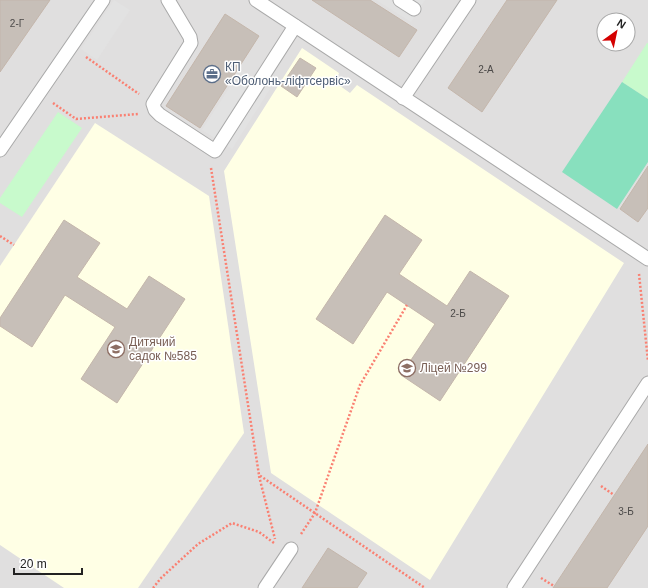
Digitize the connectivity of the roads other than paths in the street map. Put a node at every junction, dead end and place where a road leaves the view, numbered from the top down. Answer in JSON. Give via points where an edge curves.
{"nodes":[{"id":1,"x":103,"y":0,"type":"edge"},
{"id":2,"x":168,"y":0,"type":"edge"},
{"id":3,"x":256,"y":0,"type":"edge"},
{"id":4,"x":400,"y":0,"type":"edge"},
{"id":5,"x":469,"y":0,"type":"edge"},
{"id":6,"x":414,"y":9,"type":"dead end"},
{"id":7,"x":295,"y":26,"type":"junction"},
{"id":8,"x":403,"y":98,"type":"junction"},
{"id":9,"x":0,"y":150,"type":"edge"},
{"id":10,"x":648,"y":259,"type":"edge"},
{"id":11,"x":648,"y":383,"type":"edge"},
{"id":12,"x":291,"y":549,"type":"road end"},
{"id":13,"x":265,"y":588,"type":"edge"},
{"id":14,"x":514,"y":588,"type":"edge"}],
"edges":[{"from":1,"to":9,"type":"lane"},
{"from":2,"to":7,"type":"lane","via":[[191,43],[153,104],[160,115],[216,151]]},
{"from":3,"to":7,"type":"lane"},
{"from":4,"to":6,"type":"lane"},
{"from":5,"to":8,"type":"lane"},
{"from":7,"to":8,"type":"lane"},
{"from":8,"to":10,"type":"lane"},
{"from":11,"to":14,"type":"lane"},
{"from":12,"to":13,"type":"lane"}]}
